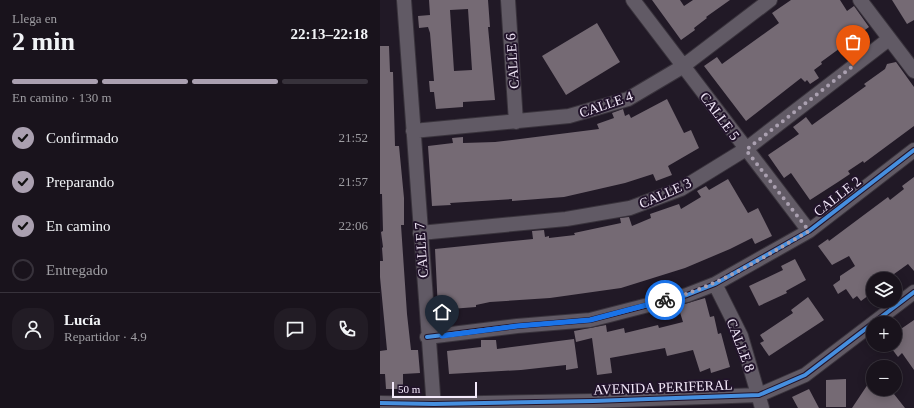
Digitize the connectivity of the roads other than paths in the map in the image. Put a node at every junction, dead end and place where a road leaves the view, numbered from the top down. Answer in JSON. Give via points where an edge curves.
{"nodes":[{"id":1,"x":404,"y":0,"type":"edge"},
{"id":2,"x":508,"y":0,"type":"edge"},
{"id":3,"x":633,"y":0,"type":"edge"},
{"id":4,"x":770,"y":0,"type":"edge"},
{"id":5,"x":860,"y":0,"type":"edge"},
{"id":6,"x":889,"y":39,"type":"junction"},
{"id":7,"x":682,"y":67,"type":"junction"},
{"id":8,"x":914,"y":71,"type":"edge"},
{"id":9,"x":516,"y":122,"type":"junction"},
{"id":10,"x":413,"y":130,"type":"junction"},
{"id":11,"x":746,"y":150,"type":"junction"},
{"id":12,"x":914,"y":150,"type":"edge"},
{"id":13,"x":809,"y":231,"type":"junction"},
{"id":14,"x":420,"y":233,"type":"junction"},
{"id":15,"x":715,"y":284,"type":"junction"},
{"id":16,"x":913,"y":294,"type":"edge"},
{"id":17,"x":428,"y":337,"type":"junction"},
{"id":18,"x":760,"y":401,"type":"edge"},
{"id":19,"x":380,"y":403,"type":"edge"},
{"id":20,"x":593,"y":404,"type":"edge"},
{"id":21,"x":434,"y":406,"type":"edge"}],
"edges":[{"from":1,"to":10,"type":"street","name":"CALLE 7"},
{"from":2,"to":9,"type":"street","name":"CALLE 6"},
{"from":3,"to":7,"type":"street","name":"CALLE 5"},
{"from":4,"to":7,"type":"street","name":"CALLE 4"},
{"from":5,"to":6,"type":"street"},
{"from":6,"to":8,"type":"street"},
{"from":6,"to":11,"type":"street","name":"CALLE 3"},
{"from":7,"to":9,"type":"street","name":"CALLE 4","via":[[628,99],[569,116]]},
{"from":7,"to":11,"type":"street","name":"CALLE 5"},
{"from":9,"to":10,"type":"street","name":"CALLE 4"},
{"from":10,"to":14,"type":"street","name":"CALLE 7"},
{"from":11,"to":13,"type":"street","name":"CALLE 5"},
{"from":11,"to":14,"type":"street","name":"CALLE 3","via":[[681,189],[630,208],[566,219]]},
{"from":12,"to":13,"type":"street","name":"CALLE 2"},
{"from":13,"to":15,"type":"street","name":"CALLE 2"},
{"from":14,"to":17,"type":"street","name":"CALLE 7"},
{"from":15,"to":17,"type":"street","name":"CALLE 2","via":[[687,295],[590,320]]},
{"from":15,"to":18,"type":"street","name":"CALLE 8","via":[[741,336]]},
{"from":16,"to":18,"type":"street","name":"AVENIDA PERIFERAL","via":[[805,375]]},
{"from":17,"to":21,"type":"street","name":"CALLE 7"},
{"from":18,"to":20,"type":"street","name":"AVENIDA PERIFERAL"},
{"from":19,"to":21,"type":"street","name":"AVENIDA PERIFERAL"},
{"from":20,"to":21,"type":"street","name":"AVENIDA PERIFERAL"}]}
